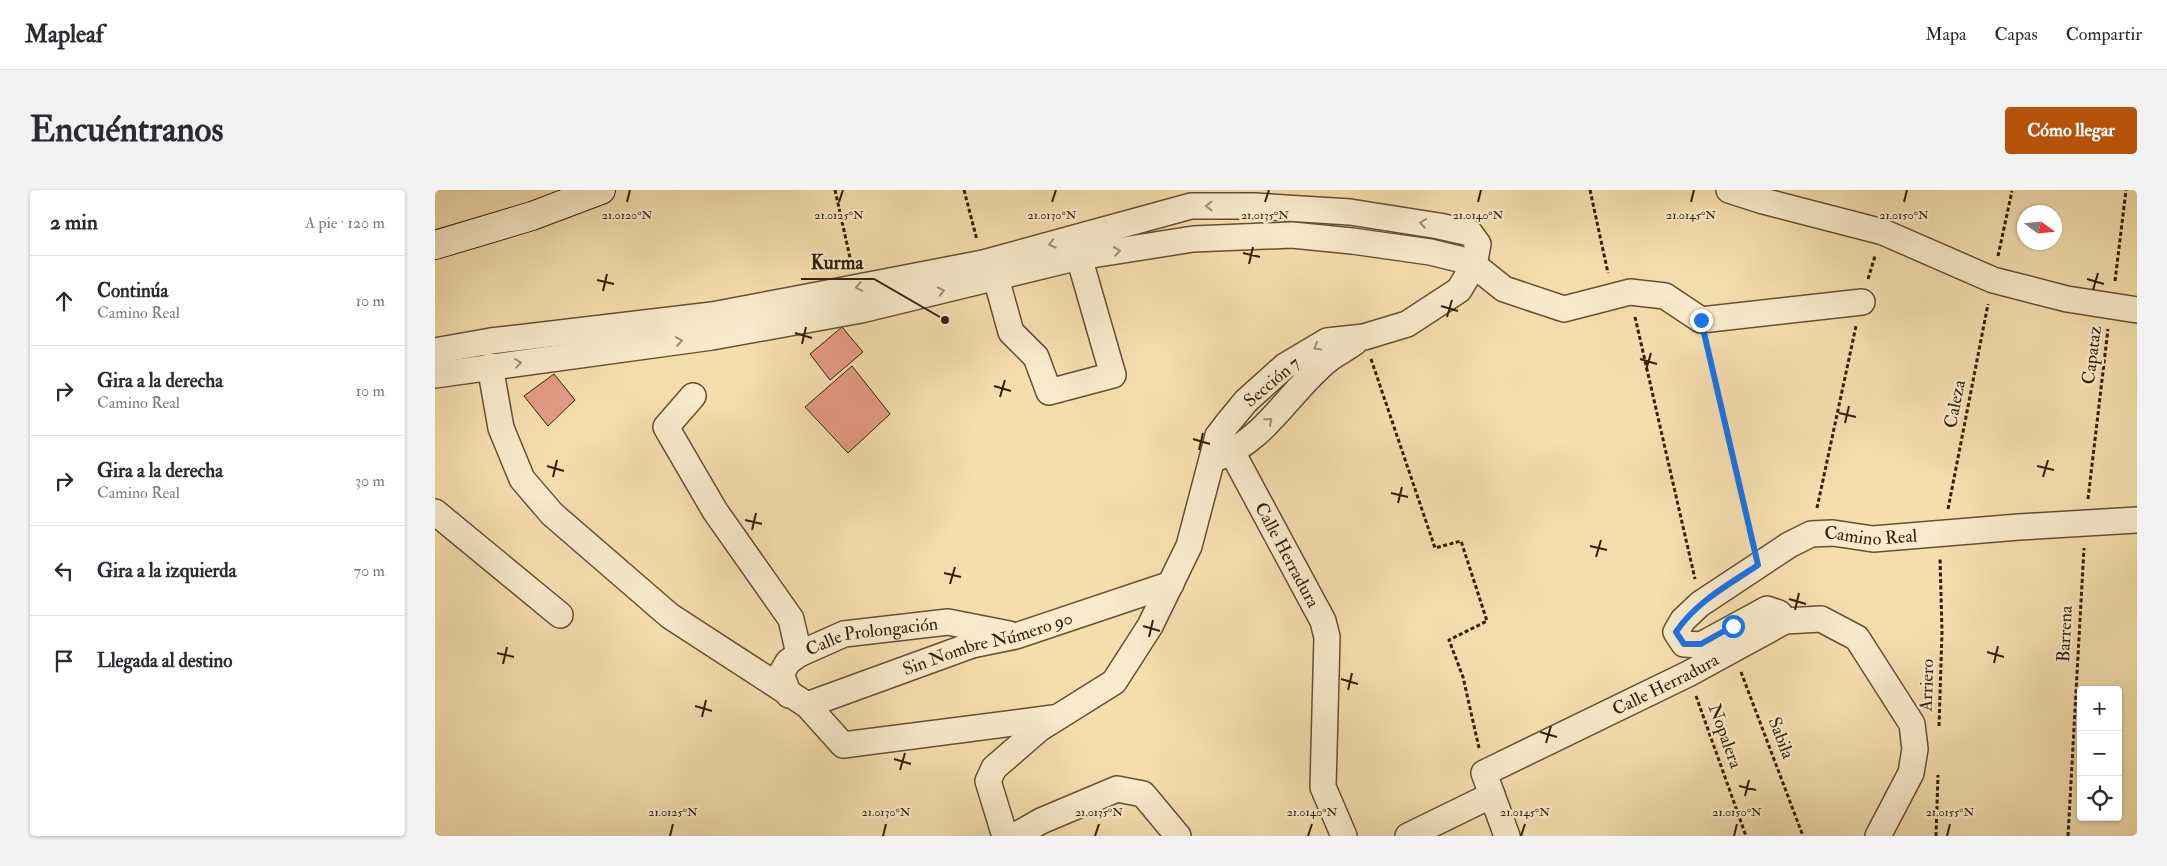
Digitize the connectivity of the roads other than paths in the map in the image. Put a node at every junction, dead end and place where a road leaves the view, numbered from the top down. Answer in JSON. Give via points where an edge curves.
{"nodes":[{"id":1,"x":601,"y":190,"type":"edge"},
{"id":2,"x":1729,"y":190,"type":"edge"},
{"id":3,"x":554,"y":198,"type":"edge"},
{"id":4,"x":435,"y":245,"type":"edge"},
{"id":5,"x":1079,"y":257,"type":"junction"},
{"id":6,"x":1475,"y":266,"type":"junction"},
{"id":7,"x":990,"y":270,"type":"junction"},
{"id":8,"x":1862,"y":302,"type":"road end"},
{"id":9,"x":2137,"y":310,"type":"edge"},
{"id":10,"x":435,"y":351,"type":"edge"},
{"id":11,"x":490,"y":366,"type":"junction"},
{"id":12,"x":435,"y":375,"type":"edge"},
{"id":13,"x":693,"y":396,"type":"dead end"},
{"id":14,"x":1221,"y":449,"type":"junction"},
{"id":15,"x":435,"y":512,"type":"edge"},
{"id":16,"x":2137,"y":520,"type":"edge"},
{"id":17,"x":1171,"y":584,"type":"junction"},
{"id":18,"x":560,"y":615,"type":"dead end"},
{"id":19,"x":1785,"y":621,"type":"junction"},
{"id":20,"x":1016,"y":636,"type":"junction"},
{"id":21,"x":799,"y":654,"type":"junction"},
{"id":22,"x":798,"y":700,"type":"junction"},
{"id":23,"x":1057,"y":717,"type":"junction"},
{"id":24,"x":1488,"y":784,"type":"junction"},
{"id":25,"x":1044,"y":829,"type":"edge"},
{"id":26,"x":1010,"y":836,"type":"edge"},
{"id":27,"x":1015,"y":836,"type":"edge"},
{"id":28,"x":1178,"y":836,"type":"edge"},
{"id":29,"x":1343,"y":836,"type":"edge"},
{"id":30,"x":1408,"y":836,"type":"edge"},
{"id":31,"x":1507,"y":836,"type":"edge"},
{"id":32,"x":1879,"y":836,"type":"edge"}],
"edges":[{"from":1,"to":3,"type":"main road"},
{"from":2,"to":9,"type":"street","via":[[1883,232],[1993,280],[2067,299]]},
{"from":3,"to":4,"type":"main road"},
{"from":5,"to":6,"type":"street","one_way":true,"via":[[1193,239],[1292,235],[1430,252]]},
{"from":5,"to":7,"type":"street"},
{"from":5,"to":7,"type":"street","via":[[1113,375],[1049,392],[1036,357],[1011,332]]},
{"from":6,"to":7,"type":"street","one_way":true,"via":[[1478,244],[1470,233],[1439,226],[1351,212],[1191,206]]},
{"from":6,"to":8,"type":"street","via":[[1504,289],[1564,309],[1621,294],[1665,296],[1701,320]]},
{"from":6,"to":14,"type":"street","name":"Sección 7","via":[[1459,290],[1407,324],[1364,337],[1327,341],[1285,366],[1246,401]]},
{"from":7,"to":10,"type":"street","one_way":true,"via":[[857,287],[712,315],[491,341]]},
{"from":11,"to":7,"type":"street","one_way":true,"via":[[721,335],[861,310]]},
{"from":11,"to":12,"type":"street"},
{"from":11,"to":22,"type":"street","via":[[501,428],[522,479],[552,514],[670,616]]},
{"from":13,"to":21,"type":"street","via":[[666,427],[715,511],[791,618]]},
{"from":14,"to":17,"type":"street","via":[[1189,546]]},
{"from":14,"to":29,"type":"street","name":"Calle Herradura","via":[[1323,621],[1327,637],[1323,787]]},
{"from":15,"to":18,"type":"street"},
{"from":16,"to":19,"type":"street","name":"Camino Real","via":[[1873,539],[1833,533],[1811,534],[1700,604],[1676,632],[1684,644],[1701,644],[1767,609],[1779,613]]},
{"from":17,"to":20,"type":"street","name":"Sin Nombre Número 90"},
{"from":17,"to":23,"type":"street","via":[[1150,626],[1114,682]]},
{"from":19,"to":24,"type":"street","name":"Calle Herradura"},
{"from":19,"to":32,"type":"street","name":"Calle Herradura","via":[[1821,619],[1857,638],[1912,724],[1915,749],[1911,773]]},
{"from":20,"to":21,"type":"street","name":"Calle Prolongación","via":[[948,622],[844,634]]},
{"from":20,"to":22,"type":"street","name":"Sin Nombre Número 90","via":[[972,646]]},
{"from":21,"to":22,"type":"street","name":"Calle Prolongación","via":[[788,662],[781,674]]},
{"from":22,"to":23,"type":"street","via":[[843,745]]},
{"from":23,"to":26,"type":"street","via":[[1039,728],[993,768],[988,781],[1004,833]]},
{"from":24,"to":30,"type":"street","name":"Calle Herradura"},
{"from":24,"to":31,"type":"street"},
{"from":25,"to":27,"type":"street"},
{"from":25,"to":28,"type":"street","via":[[1117,789],[1143,794]]}]}
